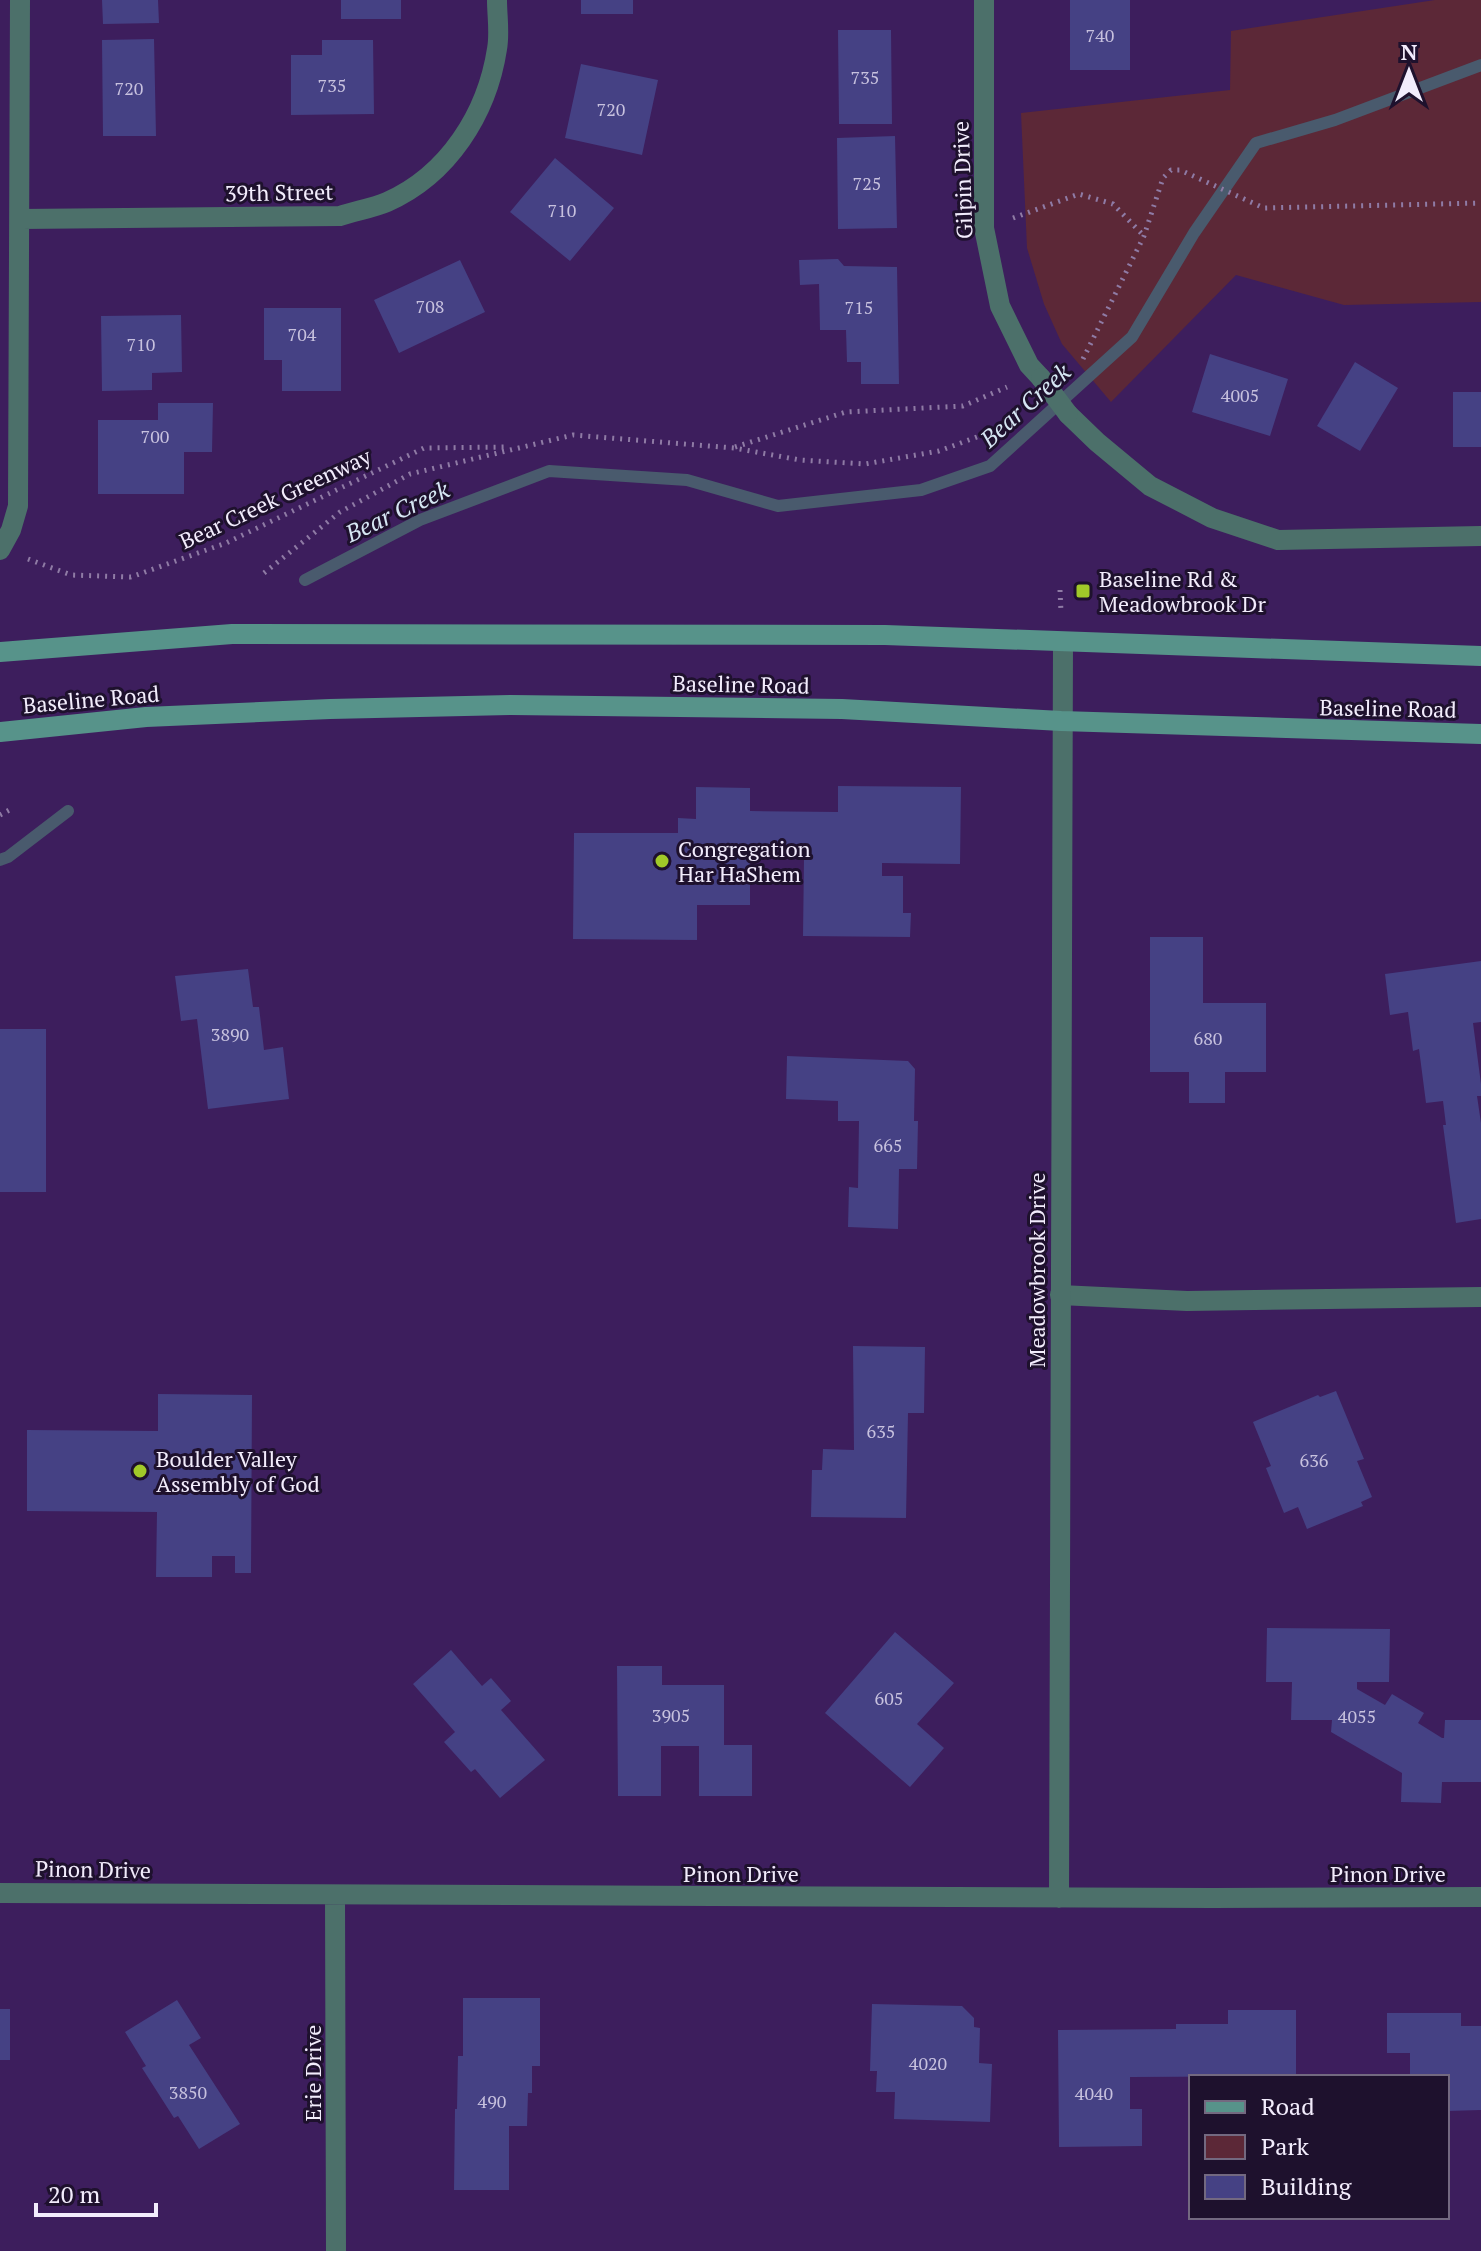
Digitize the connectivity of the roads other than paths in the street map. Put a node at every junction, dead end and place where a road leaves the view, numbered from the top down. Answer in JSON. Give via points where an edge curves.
{"nodes":[{"id":1,"x":20,"y":0,"type":"edge"},
{"id":2,"x":497,"y":0,"type":"edge"},
{"id":3,"x":984,"y":0,"type":"edge"},
{"id":4,"x":21,"y":219,"type":"junction"},
{"id":5,"x":1481,"y":536,"type":"edge"},
{"id":6,"x":0,"y":550,"type":"edge"},
{"id":7,"x":1063,"y":643,"type":"junction"},
{"id":8,"x":0,"y":652,"type":"edge"},
{"id":9,"x":1481,"y":656,"type":"edge"},
{"id":10,"x":1061,"y":721,"type":"junction"},
{"id":11,"x":0,"y":732,"type":"edge"},
{"id":12,"x":1481,"y":734,"type":"edge"},
{"id":13,"x":1060,"y":1295,"type":"junction"},
{"id":14,"x":1481,"y":1297,"type":"edge"},
{"id":15,"x":0,"y":1893,"type":"edge"},
{"id":16,"x":335,"y":1896,"type":"junction"},
{"id":17,"x":1481,"y":1897,"type":"edge"},
{"id":18,"x":1059,"y":1898,"type":"junction"},
{"id":19,"x":336,"y":2251,"type":"edge"}],
"edges":[{"from":1,"to":4,"type":"street"},
{"from":2,"to":4,"type":"street","name":"39th Street","via":[[497,48],[480,112],[445,161],[387,202],[340,216]]},
{"from":3,"to":5,"type":"street","name":"Gilpin Drive","bridge":true,"via":[[984,228],[1000,306],[1035,371],[1068,414],[1150,486],[1212,518],[1278,540]]},
{"from":4,"to":6,"type":"street","via":[[18,506]]},
{"from":7,"to":8,"type":"main road","via":[[885,635],[232,634]]},
{"from":7,"to":9,"type":"main road"},
{"from":7,"to":10,"type":"street","name":"Meadowbrook Drive"},
{"from":10,"to":11,"type":"main road","name":"Baseline Road","via":[[842,709],[511,705],[146,717]]},
{"from":10,"to":12,"type":"main road","name":"Baseline Road"},
{"from":10,"to":13,"type":"street","name":"Meadowbrook Drive"},
{"from":13,"to":14,"type":"street","via":[[1187,1301]]},
{"from":13,"to":18,"type":"street","name":"Meadowbrook Drive"},
{"from":15,"to":16,"type":"street","name":"Pinon Drive"},
{"from":16,"to":18,"type":"street","name":"Pinon Drive"},
{"from":16,"to":19,"type":"street","name":"Erie Drive"},
{"from":17,"to":18,"type":"street","name":"Pinon Drive"}]}
